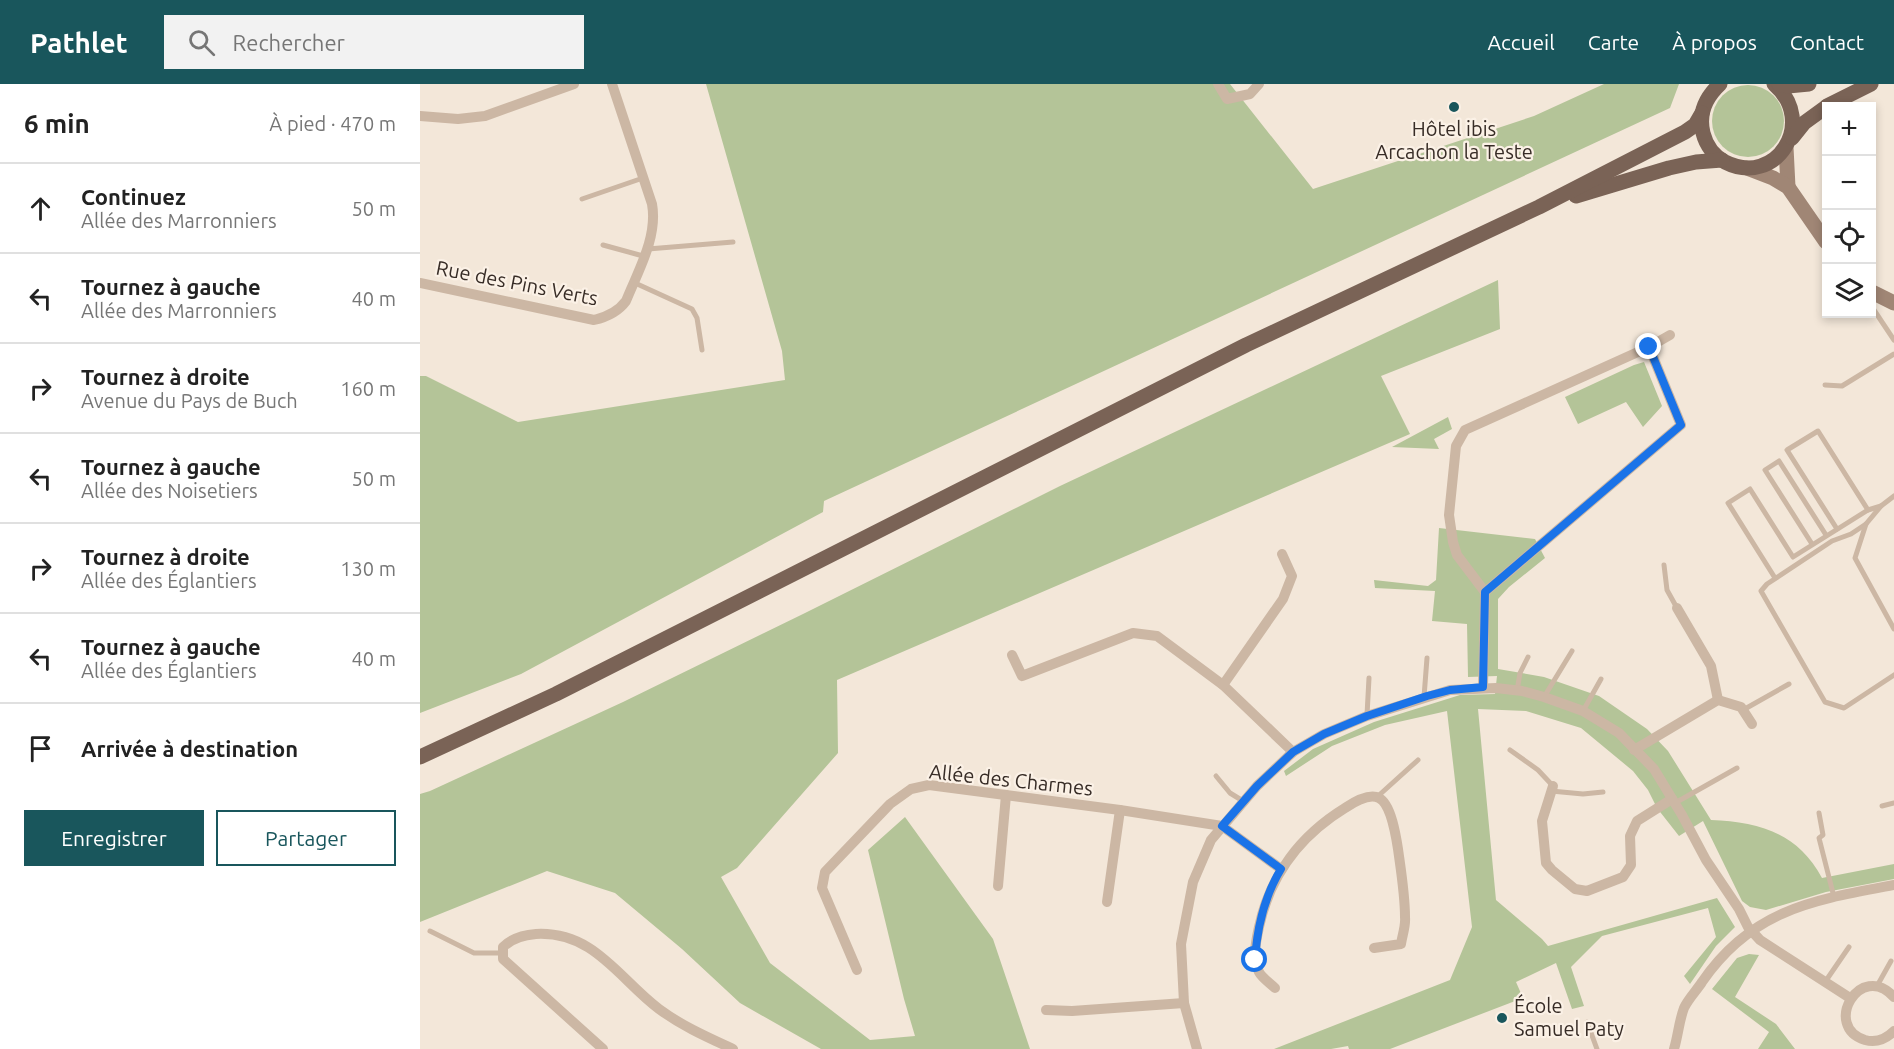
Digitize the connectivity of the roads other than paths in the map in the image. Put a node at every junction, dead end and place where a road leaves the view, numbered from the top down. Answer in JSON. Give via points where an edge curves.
{"nodes":[{"id":1,"x":574,"y":84,"type":"edge"},
{"id":2,"x":612,"y":84,"type":"edge"},
{"id":3,"x":1218,"y":84,"type":"edge"},
{"id":4,"x":1259,"y":84,"type":"edge"},
{"id":5,"x":1774,"y":84,"type":"edge"},
{"id":6,"x":1779,"y":84,"type":"edge"},
{"id":7,"x":1809,"y":84,"type":"edge"},
{"id":8,"x":1871,"y":84,"type":"edge"},
{"id":9,"x":1714,"y":87,"type":"edge"},
{"id":10,"x":1837,"y":102,"type":"edge"},
{"id":11,"x":1822,"y":110,"type":"edge"},
{"id":12,"x":1702,"y":113,"type":"junction"},
{"id":13,"x":420,"y":116,"type":"edge"},
{"id":14,"x":1788,"y":144,"type":"junction"},
{"id":15,"x":1722,"y":160,"type":"junction"},
{"id":16,"x":1747,"y":168,"type":"junction"},
{"id":17,"x":643,"y":178,"type":"junction"},
{"id":18,"x":1788,"y":187,"type":"junction"},
{"id":19,"x":582,"y":199,"type":"dead end"},
{"id":20,"x":1539,"y":207,"type":"junction"},
{"id":21,"x":1822,"y":236,"type":"edge"},
{"id":22,"x":733,"y":242,"type":"dead end"},
{"id":23,"x":603,"y":244,"type":"dead end"},
{"id":24,"x":645,"y":252,"type":"junction"},
{"id":25,"x":633,"y":282,"type":"junction"},
{"id":26,"x":420,"y":283,"type":"edge"},
{"id":27,"x":1876,"y":294,"type":"edge"},
{"id":28,"x":1894,"y":303,"type":"edge"},
{"id":29,"x":1876,"y":313,"type":"edge"},
{"id":30,"x":1670,"y":335,"type":"dead end"},
{"id":31,"x":1894,"y":340,"type":"edge"},
{"id":32,"x":1649,"y":347,"type":"junction"},
{"id":33,"x":702,"y":350,"type":"dead end"},
{"id":34,"x":1894,"y":354,"type":"edge"},
{"id":35,"x":1825,"y":386,"type":"dead end"},
{"id":36,"x":1894,"y":496,"type":"edge"},
{"id":37,"x":1881,"y":506,"type":"junction"},
{"id":38,"x":1868,"y":510,"type":"junction"},
{"id":39,"x":1866,"y":524,"type":"junction"},
{"id":40,"x":1837,"y":529,"type":"junction"},
{"id":41,"x":1826,"y":535,"type":"junction"},
{"id":42,"x":1812,"y":544,"type":"junction"},
{"id":43,"x":1282,"y":554,"type":"dead end"},
{"id":44,"x":1664,"y":565,"type":"dead end"},
{"id":45,"x":1775,"y":578,"type":"junction"},
{"id":46,"x":1485,"y":592,"type":"junction"},
{"id":47,"x":1677,"y":608,"type":"joint"},
{"id":48,"x":1894,"y":629,"type":"edge"},
{"id":49,"x":1572,"y":651,"type":"dead end"},
{"id":50,"x":1012,"y":655,"type":"dead end"},
{"id":51,"x":1528,"y":657,"type":"dead end"},
{"id":52,"x":1427,"y":658,"type":"dead end"},
{"id":53,"x":1894,"y":675,"type":"edge"},
{"id":54,"x":1369,"y":678,"type":"dead end"},
{"id":55,"x":1601,"y":679,"type":"dead end"},
{"id":56,"x":1789,"y":684,"type":"dead end"},
{"id":57,"x":1222,"y":685,"type":"junction"},
{"id":58,"x":1483,"y":687,"type":"junction"},
{"id":59,"x":1517,"y":691,"type":"junction"},
{"id":60,"x":1544,"y":697,"type":"junction"},
{"id":61,"x":1424,"y":698,"type":"junction"},
{"id":62,"x":1718,"y":700,"type":"junction"},
{"id":63,"x":1743,"y":710,"type":"junction"},
{"id":64,"x":1583,"y":711,"type":"junction"},
{"id":65,"x":1367,"y":716,"type":"junction"},
{"id":66,"x":1752,"y":724,"type":"dead end"},
{"id":67,"x":1510,"y":750,"type":"dead end"},
{"id":68,"x":1634,"y":750,"type":"junction"},
{"id":69,"x":1293,"y":752,"type":"junction"},
{"id":70,"x":420,"y":757,"type":"edge"},
{"id":71,"x":1418,"y":760,"type":"dead end"},
{"id":72,"x":1737,"y":768,"type":"dead end"},
{"id":73,"x":1216,"y":776,"type":"dead end"},
{"id":74,"x":1552,"y":789,"type":"junction"},
{"id":75,"x":1603,"y":792,"type":"dead end"},
{"id":76,"x":1006,"y":795,"type":"junction"},
{"id":77,"x":1377,"y":797,"type":"junction"},
{"id":78,"x":1243,"y":801,"type":"junction"},
{"id":79,"x":1674,"y":801,"type":"junction"},
{"id":80,"x":1894,"y":803,"type":"edge"},
{"id":81,"x":1882,"y":806,"type":"dead end"},
{"id":82,"x":1120,"y":810,"type":"junction"},
{"id":83,"x":1819,"y":813,"type":"dead end"},
{"id":84,"x":1222,"y":826,"type":"junction"},
{"id":85,"x":1281,"y":869,"type":"junction"},
{"id":86,"x":1894,"y":885,"type":"edge"},
{"id":87,"x":998,"y":886,"type":"dead end"},
{"id":88,"x":1834,"y":897,"type":"junction"},
{"id":89,"x":1107,"y":903,"type":"dead end"},
{"id":90,"x":1752,"y":930,"type":"junction"},
{"id":91,"x":430,"y":931,"type":"dead end"},
{"id":92,"x":1849,"y":947,"type":"dead end"},
{"id":93,"x":1374,"y":948,"type":"dead end"},
{"id":94,"x":502,"y":953,"type":"junction"},
{"id":95,"x":1891,"y":961,"type":"dead end"},
{"id":96,"x":857,"y":970,"type":"dead end"},
{"id":97,"x":1825,"y":982,"type":"junction"},
{"id":98,"x":1877,"y":987,"type":"junction"},
{"id":99,"x":1275,"y":988,"type":"dead end"},
{"id":100,"x":1894,"y":997,"type":"edge"},
{"id":101,"x":1850,"y":998,"type":"junction"},
{"id":102,"x":1184,"y":1003,"type":"junction"},
{"id":103,"x":1046,"y":1010,"type":"dead end"},
{"id":104,"x":1587,"y":1023,"type":"dead end"},
{"id":105,"x":1894,"y":1031,"type":"edge"},
{"id":106,"x":603,"y":1049,"type":"edge"},
{"id":107,"x":733,"y":1049,"type":"edge"},
{"id":108,"x":1197,"y":1049,"type":"edge"},
{"id":109,"x":1597,"y":1049,"type":"edge"},
{"id":110,"x":1674,"y":1049,"type":"edge"}],
"edges":[{"from":1,"to":13,"type":"street","via":[[485,116]]},
{"from":2,"to":17,"type":"street","name":"Rue des Pins Verts"},
{"from":3,"to":4,"type":"street","via":[[1227,99],[1250,94]]},
{"from":5,"to":14,"type":"main road","via":[[1790,102],[1793,128]]},
{"from":6,"to":7,"type":"main road"},
{"from":8,"to":10,"type":"main road"},
{"from":9,"to":12,"type":"main road"},
{"from":11,"to":14,"type":"main road","via":[[1803,123]]},
{"from":12,"to":15,"type":"main road","via":[[1705,140]]},
{"from":12,"to":20,"type":"main road","via":[[1695,125],[1684,132]]},
{"from":14,"to":16,"type":"main road","via":[[1769,162]]},
{"from":14,"to":18,"type":"main road"},
{"from":15,"to":16,"type":"main road"},
{"from":15,"to":20,"type":"main road","via":[[1669,168]]},
{"from":16,"to":18,"type":"main road"},
{"from":17,"to":19,"type":"lane"},
{"from":17,"to":24,"type":"street","name":"Rue des Pins Verts","via":[[654,222]]},
{"from":18,"to":21,"type":"main road"},
{"from":20,"to":70,"type":"main road","via":[[1246,345],[556,694]]},
{"from":22,"to":24,"type":"lane"},
{"from":23,"to":24,"type":"lane"},
{"from":24,"to":25,"type":"street","name":"Rue des Pins Verts"},
{"from":25,"to":26,"type":"street","name":"Rue des Pins Verts","via":[[622,306],[594,320]]},
{"from":25,"to":33,"type":"lane","via":[[692,309]]},
{"from":27,"to":28,"type":"main road"},
{"from":29,"to":31,"type":"lane"},
{"from":30,"to":32,"type":"street"},
{"from":32,"to":46,"type":"street","via":[[1681,425]]},
{"from":32,"to":46,"type":"street","via":[[1465,430],[1456,446],[1450,528],[1457,555]]},
{"from":34,"to":35,"type":"lane","via":[[1842,386]]},
{"from":36,"to":37,"type":"lane"},
{"from":37,"to":38,"type":"lane"},
{"from":37,"to":39,"type":"lane"},
{"from":38,"to":40,"type":"lane"},
{"from":38,"to":40,"type":"lane","via":[[1818,431],[1797,443],[1787,450]]},
{"from":39,"to":45,"type":"lane"},
{"from":39,"to":48,"type":"lane","via":[[1855,558]]},
{"from":40,"to":41,"type":"lane"},
{"from":41,"to":42,"type":"lane"},
{"from":41,"to":42,"type":"lane","via":[[1779,461],[1765,470]]},
{"from":42,"to":45,"type":"lane","via":[[1793,556],[1750,489],[1728,503]]},
{"from":43,"to":57,"type":"street","via":[[1292,576],[1283,599]]},
{"from":44,"to":47,"type":"lane","via":[[1667,590]]},
{"from":45,"to":53,"type":"lane","via":[[1761,591],[1825,702],[1844,708]]},
{"from":46,"to":58,"type":"street"},
{"from":47,"to":62,"type":"street","via":[[1711,666]]},
{"from":49,"to":60,"type":"lane"},
{"from":50,"to":57,"type":"street","via":[[1022,676],[1132,633],[1157,636]]},
{"from":51,"to":59,"type":"lane"},
{"from":52,"to":61,"type":"lane"},
{"from":54,"to":65,"type":"lane"},
{"from":55,"to":64,"type":"lane"},
{"from":56,"to":63,"type":"lane"},
{"from":57,"to":69,"type":"street"},
{"from":58,"to":59,"type":"street"},
{"from":58,"to":61,"type":"street","via":[[1450,690]]},
{"from":59,"to":60,"type":"street"},
{"from":60,"to":64,"type":"street"},
{"from":61,"to":65,"type":"street"},
{"from":62,"to":63,"type":"street"},
{"from":62,"to":68,"type":"street"},
{"from":63,"to":66,"type":"street"},
{"from":64,"to":68,"type":"street","via":[[1619,733]]},
{"from":65,"to":69,"type":"street"},
{"from":67,"to":74,"type":"lane","via":[[1538,770]]},
{"from":68,"to":79,"type":"street","via":[[1654,769]]},
{"from":69,"to":78,"type":"street"},
{"from":71,"to":77,"type":"lane"},
{"from":72,"to":79,"type":"lane"},
{"from":73,"to":78,"type":"lane"},
{"from":74,"to":75,"type":"lane","via":[[1583,794]]},
{"from":74,"to":79,"type":"street","via":[[1542,821],[1546,862],[1581,891],[1623,877],[1631,865],[1630,836],[1637,821]]},
{"from":76,"to":82,"type":"street","name":"Allée des Charmes"},
{"from":76,"to":87,"type":"street"},
{"from":76,"to":96,"type":"street","name":"Allée des Charmes","via":[[929,785],[911,789],[890,804],[825,872],[822,888]]},
{"from":77,"to":85,"type":"street","via":[[1352,803],[1329,818]]},
{"from":77,"to":93,"type":"street","via":[[1388,807],[1397,843],[1406,919],[1401,944]]},
{"from":78,"to":84,"type":"street"},
{"from":79,"to":90,"type":"street","via":[[1706,860]]},
{"from":80,"to":81,"type":"lane"},
{"from":82,"to":84,"type":"street","name":"Allée des Charmes"},
{"from":82,"to":89,"type":"street"},
{"from":83,"to":88,"type":"lane","via":[[1823,835],[1819,838]]},
{"from":84,"to":85,"type":"street"},
{"from":84,"to":102,"type":"street","via":[[1211,840],[1193,882],[1181,944]]},
{"from":85,"to":99,"type":"street","via":[[1261,917],[1255,960],[1260,974]]},
{"from":86,"to":88,"type":"street"},
{"from":88,"to":90,"type":"street","via":[[1820,899]]},
{"from":90,"to":97,"type":"street","via":[[1760,940]]},
{"from":90,"to":110,"type":"street","via":[[1716,963],[1684,1008]]},
{"from":91,"to":94,"type":"lane","via":[[474,953]]},
{"from":92,"to":97,"type":"lane"},
{"from":94,"to":106,"type":"street","via":[[503,959]]},
{"from":94,"to":107,"type":"street","via":[[503,947],[515,938],[529,935],[555,935],[581,943],[596,951],[665,1013]]},
{"from":95,"to":98,"type":"lane"},
{"from":97,"to":101,"type":"street"},
{"from":98,"to":100,"type":"street"},
{"from":98,"to":101,"type":"street","via":[[1862,989]]},
{"from":101,"to":105,"type":"street","via":[[1845,1017],[1853,1033],[1870,1041]]},
{"from":102,"to":103,"type":"street"},
{"from":102,"to":108,"type":"street"},
{"from":104,"to":109,"type":"lane"}]}
